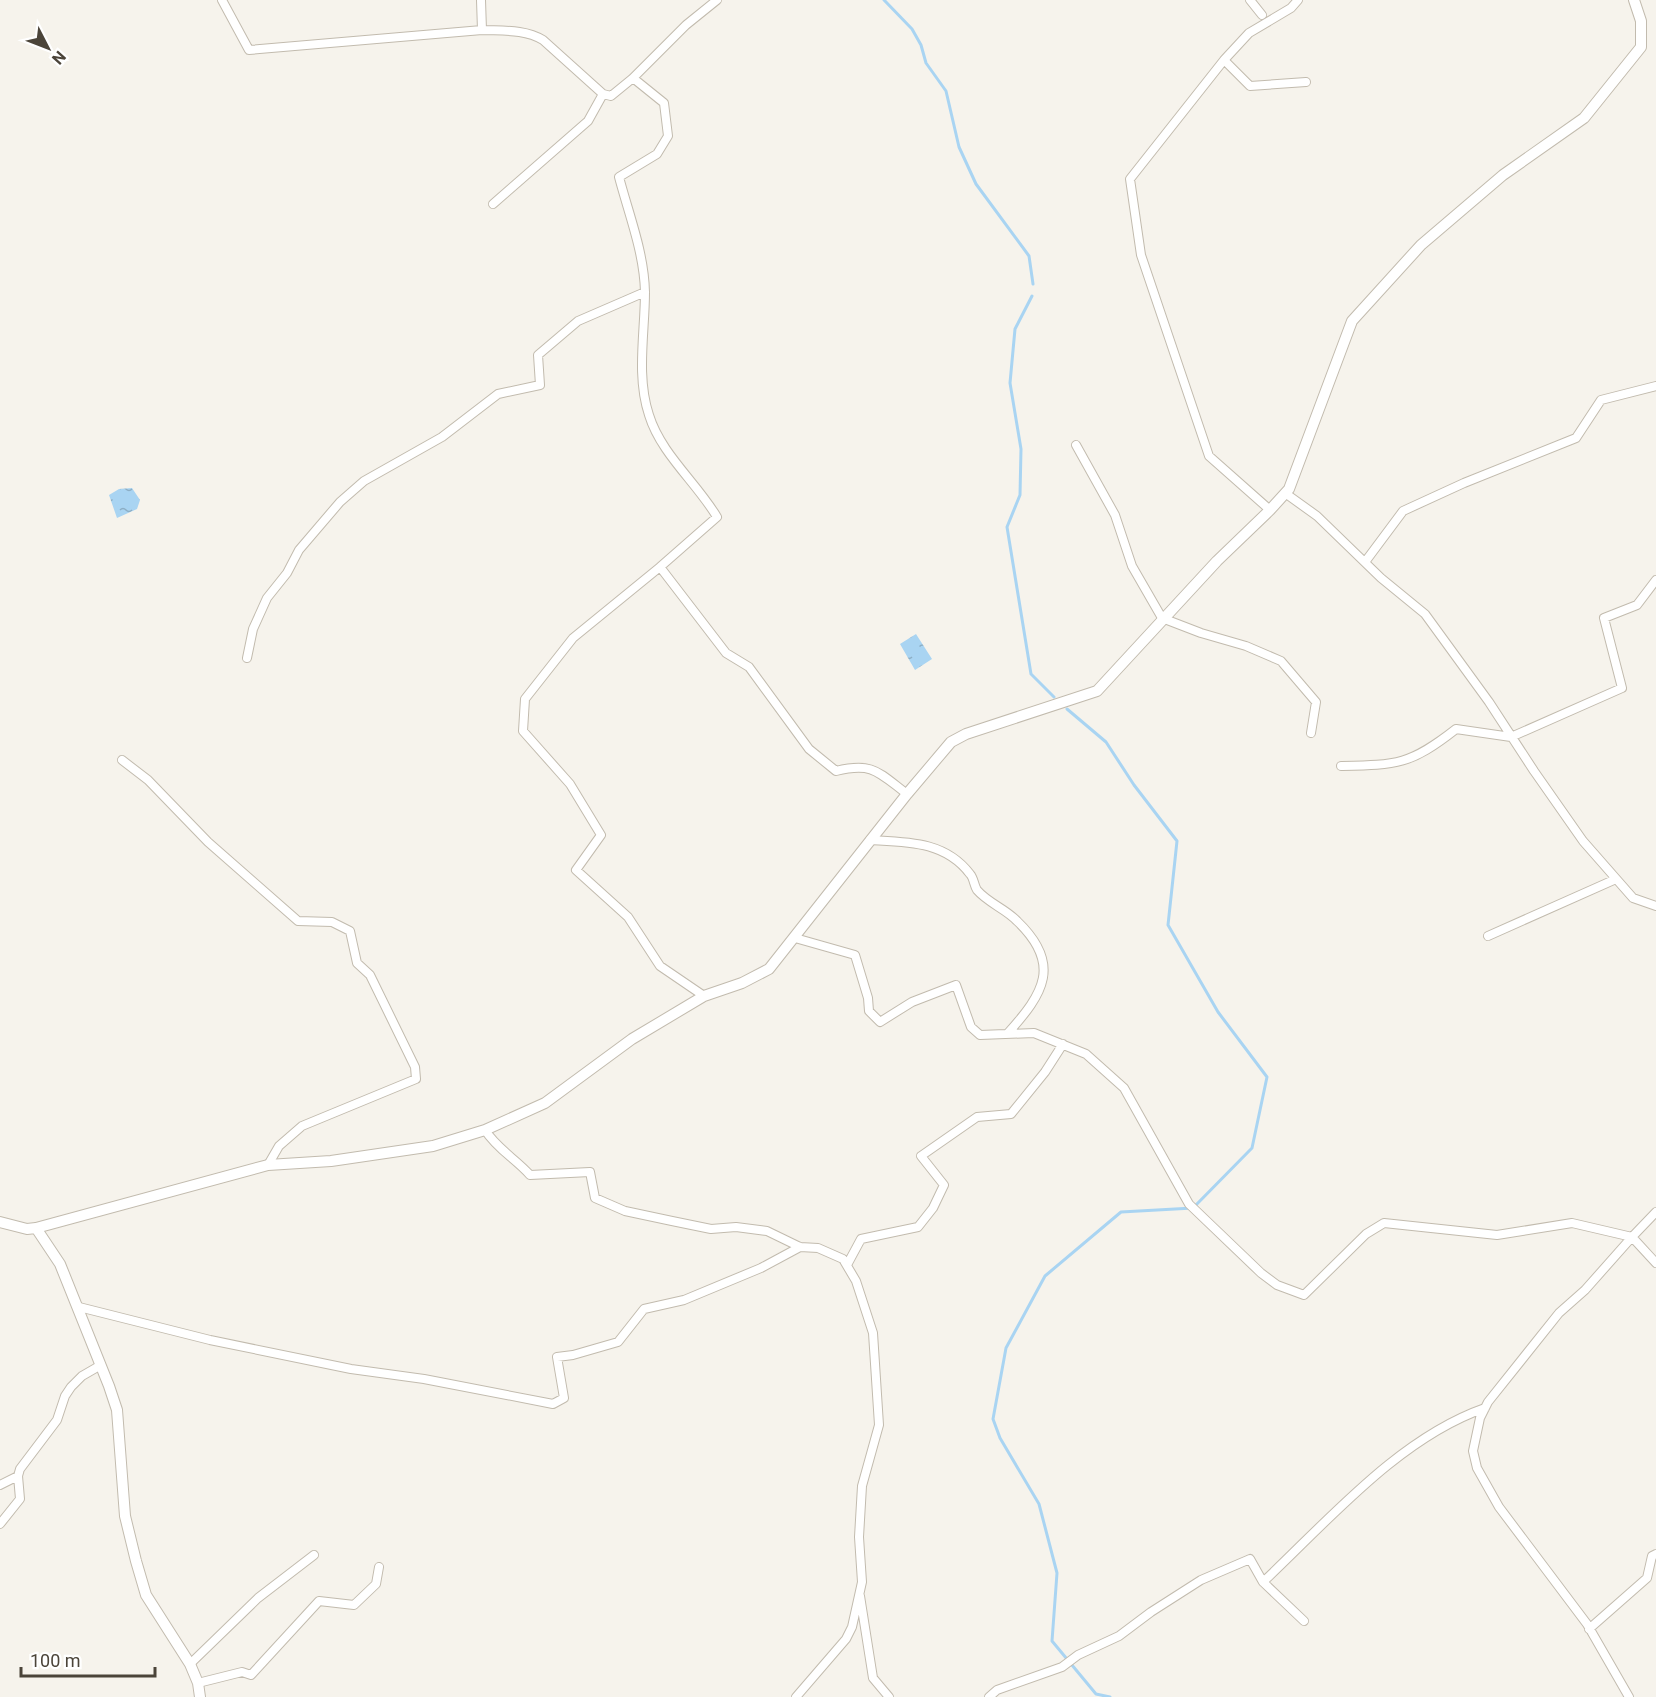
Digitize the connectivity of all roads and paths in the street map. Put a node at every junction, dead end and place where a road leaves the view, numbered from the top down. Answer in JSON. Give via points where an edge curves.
{"nodes":[{"id":1,"x":222,"y":0,"type":"edge"},
{"id":2,"x":480,"y":0,"type":"edge"},
{"id":3,"x":717,"y":0,"type":"edge"},
{"id":4,"x":1250,"y":0,"type":"edge"},
{"id":5,"x":1298,"y":0,"type":"edge"},
{"id":6,"x":1634,"y":0,"type":"edge"},
{"id":7,"x":1262,"y":15,"type":"dead end"},
{"id":8,"x":482,"y":30,"type":"junction"},
{"id":9,"x":1224,"y":60,"type":"junction"},
{"id":10,"x":633,"y":78,"type":"junction"},
{"id":11,"x":1306,"y":82,"type":"dead end"},
{"id":12,"x":603,"y":94,"type":"junction"},
{"id":13,"x":493,"y":204,"type":"dead end"},
{"id":14,"x":645,"y":292,"type":"junction"},
{"id":15,"x":1656,"y":386,"type":"edge"},
{"id":16,"x":1076,"y":445,"type":"dead end"},
{"id":17,"x":1285,"y":493,"type":"junction"},
{"id":18,"x":1270,"y":510,"type":"junction"},
{"id":19,"x":1365,"y":562,"type":"junction"},
{"id":20,"x":660,"y":567,"type":"junction"},
{"id":21,"x":1656,"y":580,"type":"edge"},
{"id":22,"x":1162,"y":618,"type":"junction"},
{"id":23,"x":247,"y":658,"type":"dead end"},
{"id":24,"x":1311,"y":733,"type":"dead end"},
{"id":25,"x":1512,"y":737,"type":"junction"},
{"id":26,"x":122,"y":760,"type":"dead end"},
{"id":27,"x":1341,"y":766,"type":"dead end"},
{"id":28,"x":906,"y":794,"type":"junction"},
{"id":29,"x":870,"y":840,"type":"junction"},
{"id":30,"x":1616,"y":879,"type":"junction"},
{"id":31,"x":1656,"y":906,"type":"edge"},
{"id":32,"x":1488,"y":936,"type":"dead end"},
{"id":33,"x":795,"y":938,"type":"junction"},
{"id":34,"x":704,"y":996,"type":"junction"},
{"id":35,"x":1008,"y":1033,"type":"junction"},
{"id":36,"x":1063,"y":1044,"type":"junction"},
{"id":37,"x":485,"y":1130,"type":"junction"},
{"id":38,"x":268,"y":1165,"type":"junction"},
{"id":39,"x":1656,"y":1212,"type":"edge"},
{"id":40,"x":0,"y":1222,"type":"edge"},
{"id":41,"x":36,"y":1228,"type":"junction"},
{"id":42,"x":1632,"y":1237,"type":"junction"},
{"id":43,"x":800,"y":1247,"type":"junction"},
{"id":44,"x":1656,"y":1263,"type":"edge"},
{"id":45,"x":847,"y":1265,"type":"junction"},
{"id":46,"x":79,"y":1307,"type":"junction"},
{"id":47,"x":101,"y":1365,"type":"junction"},
{"id":48,"x":1485,"y":1408,"type":"junction"},
{"id":49,"x":18,"y":1476,"type":"junction"},
{"id":50,"x":0,"y":1485,"type":"edge"},
{"id":51,"x":0,"y":1524,"type":"edge"},
{"id":52,"x":1656,"y":1554,"type":"edge"},
{"id":53,"x":314,"y":1555,"type":"dead end"},
{"id":54,"x":379,"y":1567,"type":"dead end"},
{"id":55,"x":1263,"y":1582,"type":"junction"},
{"id":56,"x":860,"y":1591,"type":"junction"},
{"id":57,"x":1304,"y":1621,"type":"dead end"},
{"id":58,"x":1589,"y":1629,"type":"junction"},
{"id":59,"x":190,"y":1664,"type":"junction"},
{"id":60,"x":198,"y":1683,"type":"junction"},
{"id":61,"x":200,"y":1697,"type":"edge"},
{"id":62,"x":796,"y":1697,"type":"edge"},
{"id":63,"x":889,"y":1697,"type":"edge"},
{"id":64,"x":990,"y":1697,"type":"edge"},
{"id":65,"x":1629,"y":1697,"type":"edge"}],
"edges":[{"from":1,"to":8,"type":"street","via":[[249,50]]},
{"from":2,"to":8,"type":"street"},
{"from":3,"to":10,"type":"street"},
{"from":4,"to":7,"type":"street"},
{"from":5,"to":9,"type":"street","via":[[1249,33]]},
{"from":6,"to":17,"type":"street","via":[[1641,21],[1641,47],[1584,118],[1503,175],[1421,245],[1352,321]]},
{"from":8,"to":12,"type":"street","via":[[532,33]]},
{"from":9,"to":11,"type":"street","via":[[1250,86]]},
{"from":9,"to":18,"type":"street","via":[[1130,178],[1142,255],[1209,456]]},
{"from":10,"to":12,"type":"street","via":[[611,96]]},
{"from":10,"to":14,"type":"street","via":[[664,103],[668,121],[668,136],[657,154],[619,177],[641,251]]},
{"from":12,"to":13,"type":"street","via":[[588,121]]},
{"from":14,"to":20,"type":"street","via":[[643,375],[648,415],[661,441],[717,517]]},
{"from":14,"to":23,"type":"street","via":[[578,321],[538,355],[540,385],[498,394],[442,437],[364,481],[348,495],[299,550],[267,598],[253,629]]},
{"from":15,"to":19,"type":"street","via":[[1601,400],[1576,438],[1403,511]]},
{"from":16,"to":22,"type":"street","via":[[1115,515],[1132,566]]},
{"from":17,"to":18,"type":"street"},
{"from":17,"to":19,"type":"street","via":[[1317,516]]},
{"from":18,"to":22,"type":"street"},
{"from":19,"to":25,"type":"street","via":[[1425,614]]},
{"from":20,"to":28,"type":"street","via":[[726,653],[749,667],[808,749],[836,771],[858,766],[873,768]]},
{"from":20,"to":34,"type":"street","via":[[573,638],[525,699],[523,731],[570,784],[601,835],[576,870],[628,916],[660,966]]},
{"from":21,"to":25,"type":"street","via":[[1637,604],[1604,618],[1623,688]]},
{"from":22,"to":24,"type":"street","via":[[1281,661],[1316,702]]},
{"from":22,"to":28,"type":"street","via":[[1097,691],[951,742]]},
{"from":25,"to":27,"type":"street","via":[[1456,729],[1409,760]]},
{"from":25,"to":30,"type":"street","via":[[1583,841]]},
{"from":26,"to":38,"type":"street","via":[[298,921],[332,922],[350,931],[357,963],[370,975],[415,1067],[416,1079],[302,1126],[279,1146]]},
{"from":28,"to":29,"type":"street"},
{"from":29,"to":33,"type":"street"},
{"from":29,"to":35,"type":"street","via":[[921,843],[945,851],[971,874],[977,890],[1017,920],[1040,949],[1046,974],[1029,1010]]},
{"from":30,"to":31,"type":"street","via":[[1633,898]]},
{"from":30,"to":32,"type":"street"},
{"from":33,"to":34,"type":"street","via":[[769,969]]},
{"from":33,"to":35,"type":"street","via":[[855,955],[868,1011],[880,1022],[912,1002],[956,985],[972,1027],[980,1035]]},
{"from":34,"to":37,"type":"street","via":[[632,1039],[545,1103]]},
{"from":35,"to":36,"type":"street","via":[[1034,1033]]},
{"from":36,"to":42,"type":"street","via":[[1086,1054],[1124,1088],[1189,1204],[1261,1273],[1277,1285],[1304,1295],[1366,1234],[1384,1223],[1497,1235],[1572,1223]]},
{"from":36,"to":45,"type":"street","via":[[1011,1114],[977,1117],[921,1156],[944,1185],[918,1227],[861,1239]]},
{"from":37,"to":38,"type":"street","via":[[433,1146],[331,1161]]},
{"from":37,"to":43,"type":"street","via":[[530,1175],[590,1172],[595,1198],[626,1211],[711,1229],[767,1231]]},
{"from":38,"to":41,"type":"street"},
{"from":39,"to":42,"type":"street"},
{"from":40,"to":41,"type":"street"},
{"from":41,"to":46,"type":"street","via":[[60,1264]]},
{"from":42,"to":44,"type":"street"},
{"from":42,"to":48,"type":"street","via":[[1559,1313]]},
{"from":43,"to":45,"type":"street","via":[[818,1248],[843,1259]]},
{"from":43,"to":46,"type":"street","via":[[684,1300],[644,1309],[618,1342],[557,1357],[564,1398],[553,1404],[351,1369],[210,1340]]},
{"from":45,"to":56,"type":"street","via":[[873,1333],[879,1425],[862,1486]]},
{"from":46,"to":47,"type":"street"},
{"from":47,"to":49,"type":"street","via":[[71,1387],[57,1420]]},
{"from":47,"to":59,"type":"street","via":[[117,1410],[125,1516],[146,1595]]},
{"from":48,"to":55,"type":"street","via":[[1466,1414],[1417,1442]]},
{"from":48,"to":58,"type":"street","via":[[1473,1451],[1478,1468],[1499,1507]]},
{"from":49,"to":50,"type":"street"},
{"from":49,"to":51,"type":"street","via":[[20,1499]]},
{"from":52,"to":58,"type":"street","via":[[1652,1556],[1647,1578]]},
{"from":53,"to":59,"type":"street","via":[[258,1598]]},
{"from":54,"to":60,"type":"street","via":[[376,1584],[354,1605],[319,1601],[251,1675],[242,1672]]},
{"from":55,"to":57,"type":"street"},
{"from":55,"to":64,"type":"street","via":[[1250,1559],[1201,1580],[1119,1636],[1062,1667],[997,1690]]},
{"from":56,"to":62,"type":"street","via":[[846,1639]]},
{"from":56,"to":63,"type":"street","via":[[873,1678]]},
{"from":58,"to":65,"type":"street"},
{"from":59,"to":60,"type":"street"},
{"from":60,"to":61,"type":"street"}]}
